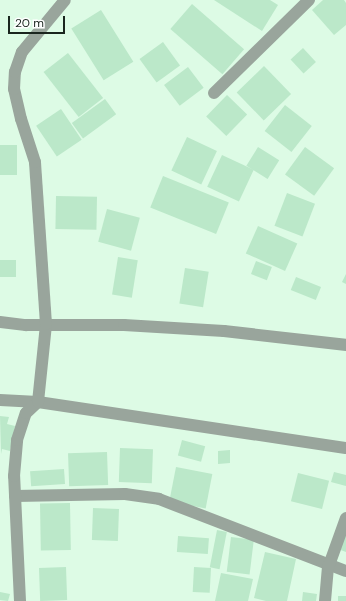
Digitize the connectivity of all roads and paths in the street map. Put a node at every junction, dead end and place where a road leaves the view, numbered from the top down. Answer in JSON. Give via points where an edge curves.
{"nodes":[{"id":1,"x":65,"y":0,"type":"edge"},
{"id":2,"x":309,"y":0,"type":"edge"},
{"id":3,"x":214,"y":94,"type":"dead end"},
{"id":4,"x":0,"y":322,"type":"edge"},
{"id":5,"x":46,"y":324,"type":"junction"},
{"id":6,"x":346,"y":345,"type":"edge"},
{"id":7,"x":0,"y":400,"type":"edge"},
{"id":8,"x":38,"y":402,"type":"junction"},
{"id":9,"x":346,"y":448,"type":"edge"},
{"id":10,"x":15,"y":496,"type":"junction"},
{"id":11,"x":346,"y":518,"type":"edge"},
{"id":12,"x":329,"y":564,"type":"junction"},
{"id":13,"x":346,"y":571,"type":"edge"},
{"id":14,"x":20,"y":601,"type":"edge"},
{"id":15,"x":325,"y":601,"type":"edge"}],
"edges":[{"from":1,"to":5,"type":"street","via":[[22,52],[15,72],[14,89],[35,162]]},
{"from":2,"to":3,"type":"street"},
{"from":4,"to":5,"type":"street"},
{"from":5,"to":6,"type":"street","via":[[124,325],[224,331]]},
{"from":5,"to":8,"type":"street"},
{"from":7,"to":8,"type":"street"},
{"from":8,"to":9,"type":"street"},
{"from":8,"to":10,"type":"street","via":[[26,413],[17,440]]},
{"from":10,"to":12,"type":"street","via":[[125,494],[159,498]]},
{"from":10,"to":14,"type":"street"},
{"from":11,"to":12,"type":"street"},
{"from":12,"to":13,"type":"street"},
{"from":12,"to":15,"type":"street","via":[[325,581]]}]}
